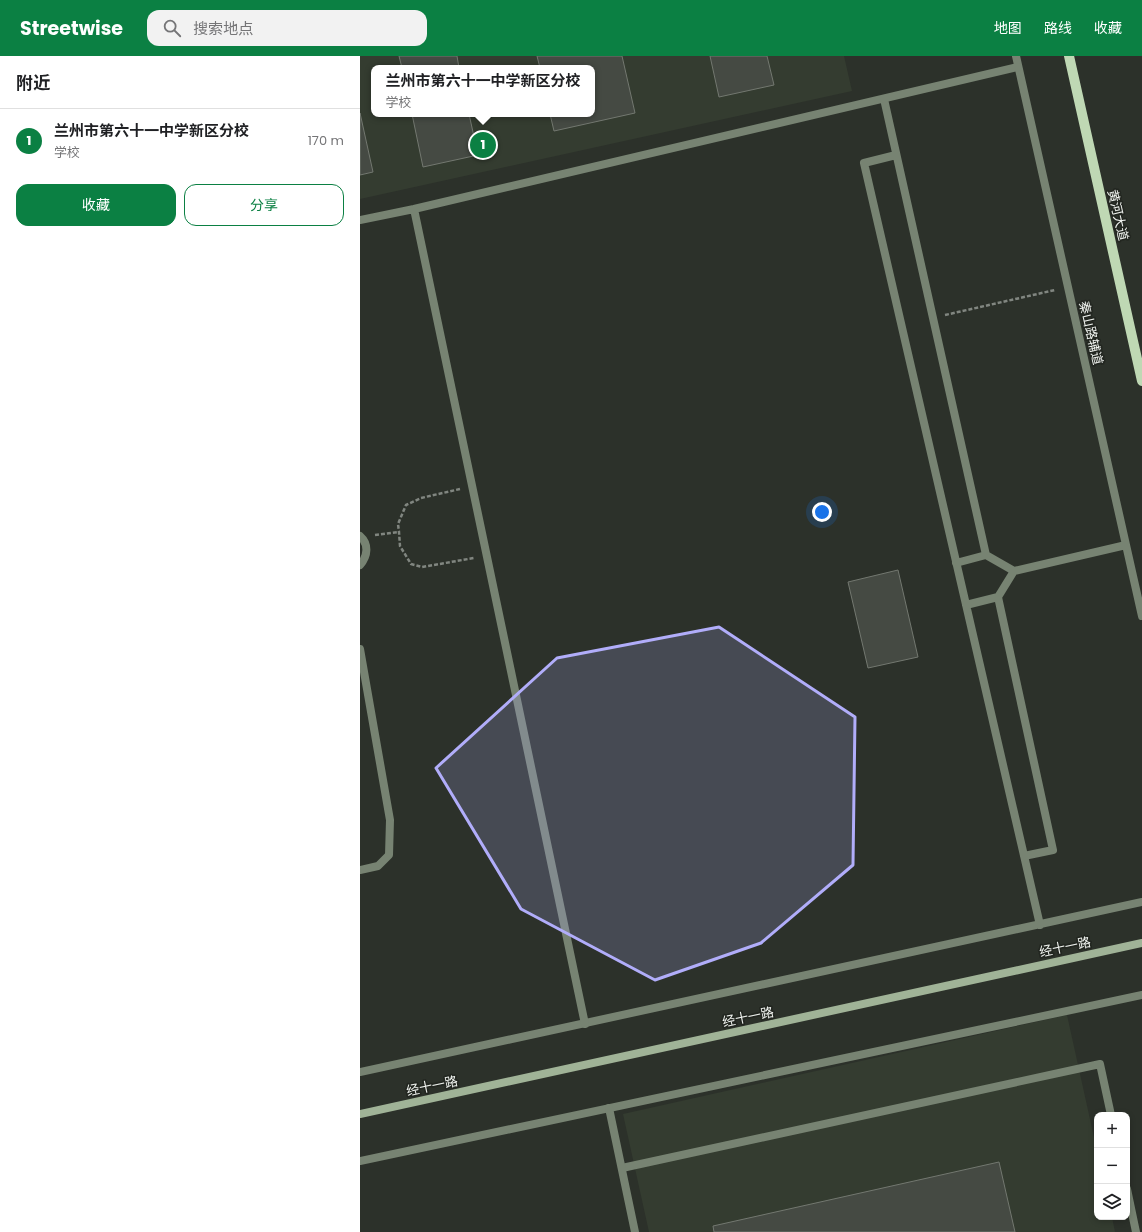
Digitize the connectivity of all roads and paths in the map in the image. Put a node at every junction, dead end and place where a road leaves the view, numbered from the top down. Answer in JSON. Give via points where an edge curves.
{"nodes":[{"id":1,"x":1016,"y":56,"type":"edge"},
{"id":2,"x":1070,"y":58,"type":"edge"},
{"id":3,"x":1018,"y":67,"type":"junction"},
{"id":4,"x":884,"y":99,"type":"junction"},
{"id":5,"x":896,"y":155,"type":"junction"},
{"id":6,"x":414,"y":209,"type":"junction"},
{"id":7,"x":360,"y":220,"type":"edge"},
{"id":8,"x":1068,"y":287,"type":"junction"},
{"id":9,"x":932,"y":317,"type":"junction"},
{"id":10,"x":1142,"y":380,"type":"edge"},
{"id":11,"x":472,"y":486,"type":"junction"},
{"id":12,"x":398,"y":532,"type":"junction"},
{"id":13,"x":361,"y":537,"type":"edge"},
{"id":14,"x":1126,"y":545,"type":"junction"},
{"id":15,"x":986,"y":555,"type":"junction"},
{"id":16,"x":487,"y":556,"type":"junction"},
{"id":17,"x":956,"y":563,"type":"junction"},
{"id":18,"x":360,"y":565,"type":"edge"},
{"id":19,"x":1014,"y":571,"type":"junction"},
{"id":20,"x":998,"y":597,"type":"junction"},
{"id":21,"x":966,"y":605,"type":"junction"},
{"id":22,"x":1142,"y":616,"type":"edge"},
{"id":23,"x":360,"y":649,"type":"edge"},
{"id":24,"x":1024,"y":856,"type":"junction"},
{"id":25,"x":360,"y":870,"type":"edge"},
{"id":26,"x":1142,"y":902,"type":"edge"},
{"id":27,"x":1040,"y":925,"type":"junction"},
{"id":28,"x":1142,"y":943,"type":"edge"},
{"id":29,"x":1142,"y":995,"type":"edge"},
{"id":30,"x":585,"y":1024,"type":"junction"},
{"id":31,"x":360,"y":1072,"type":"edge"},
{"id":32,"x":609,"y":1108,"type":"junction"},
{"id":33,"x":1110,"y":1112,"type":"edge"},
{"id":34,"x":360,"y":1114,"type":"edge"},
{"id":35,"x":360,"y":1161,"type":"edge"},
{"id":36,"x":622,"y":1168,"type":"junction"},
{"id":37,"x":1130,"y":1203,"type":"edge"},
{"id":38,"x":635,"y":1232,"type":"edge"},
{"id":39,"x":1136,"y":1232,"type":"edge"}],
"edges":[{"from":1,"to":3,"type":"street","name":"秦山路辅道"},
{"from":2,"to":10,"type":"main road","name":"黄河大道"},
{"from":3,"to":4,"type":"street"},
{"from":3,"to":8,"type":"street","name":"秦山路辅道"},
{"from":4,"to":5,"type":"street"},
{"from":4,"to":6,"type":"street"},
{"from":5,"to":9,"type":"street"},
{"from":5,"to":17,"type":"street","via":[[864,163]]},
{"from":6,"to":7,"type":"street"},
{"from":6,"to":11,"type":"street"},
{"from":8,"to":9,"type":"path"},
{"from":8,"to":14,"type":"street","name":"秦山路辅道"},
{"from":9,"to":15,"type":"street"},
{"from":11,"to":12,"type":"path","via":[[421,498],[406,505],[398,524]]},
{"from":11,"to":16,"type":"street"},
{"from":12,"to":13,"type":"path"},
{"from":12,"to":16,"type":"path","via":[[400,546],[411,564],[422,567]]},
{"from":13,"to":18,"type":"street","via":[[367,550]]},
{"from":14,"to":19,"type":"street"},
{"from":14,"to":22,"type":"street","name":"秦山路辅道"},
{"from":15,"to":17,"type":"street"},
{"from":15,"to":19,"type":"street"},
{"from":16,"to":30,"type":"street"},
{"from":17,"to":21,"type":"street"},
{"from":19,"to":20,"type":"street"},
{"from":20,"to":21,"type":"street"},
{"from":20,"to":24,"type":"street","via":[[1053,850]]},
{"from":21,"to":24,"type":"street"},
{"from":23,"to":25,"type":"street","via":[[390,827],[389,855],[378,866]]},
{"from":24,"to":27,"type":"street"},
{"from":26,"to":27,"type":"street"},
{"from":27,"to":30,"type":"street"},
{"from":28,"to":34,"type":"street","name":"经十一路"},
{"from":29,"to":32,"type":"street"},
{"from":30,"to":31,"type":"street"},
{"from":32,"to":35,"type":"street"},
{"from":32,"to":36,"type":"street"},
{"from":33,"to":36,"type":"street","via":[[1100,1064]]},
{"from":36,"to":38,"type":"street"},
{"from":37,"to":39,"type":"street"}]}
